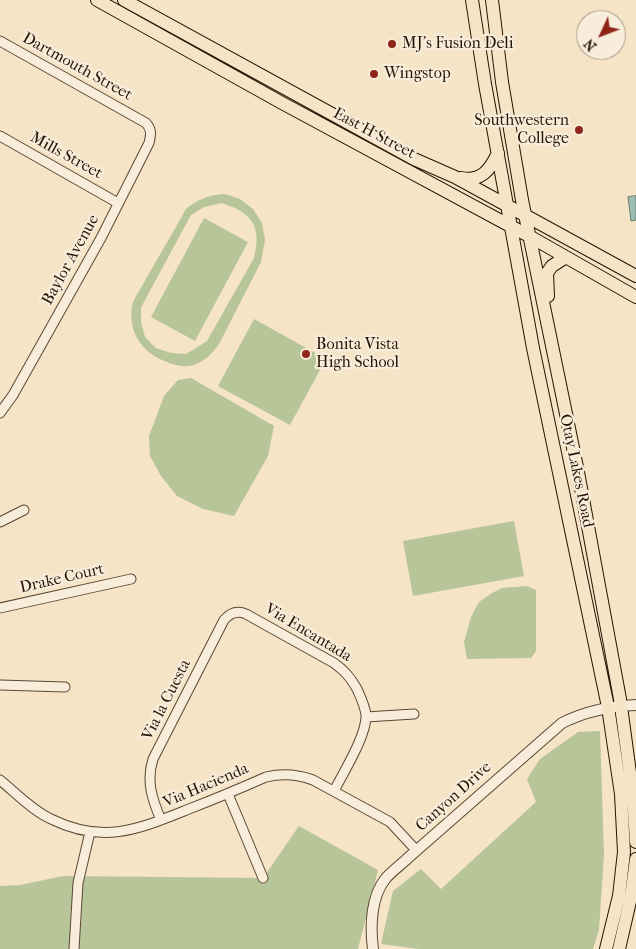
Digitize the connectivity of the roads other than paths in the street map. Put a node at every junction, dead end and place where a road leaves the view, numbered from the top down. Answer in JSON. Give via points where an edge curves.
{"nodes":[{"id":1,"x":97,"y":0,"type":"edge"},
{"id":2,"x":124,"y":0,"type":"edge"},
{"id":3,"x":472,"y":0,"type":"edge"},
{"id":4,"x":492,"y":0,"type":"edge"},
{"id":5,"x":0,"y":41,"type":"edge"},
{"id":6,"x":290,"y":91,"type":"junction"},
{"id":7,"x":282,"y":103,"type":"junction"},
{"id":8,"x":140,"y":119,"type":"joint"},
{"id":9,"x":0,"y":136,"type":"edge"},
{"id":10,"x":498,"y":153,"type":"junction"},
{"id":11,"x":455,"y":177,"type":"junction"},
{"id":12,"x":118,"y":203,"type":"junction"},
{"id":13,"x":506,"y":205,"type":"junction"},
{"id":14,"x":525,"y":215,"type":"junction"},
{"id":15,"x":510,"y":226,"type":"junction"},
{"id":16,"x":529,"y":236,"type":"junction"},
{"id":17,"x":566,"y":257,"type":"junction"},
{"id":18,"x":636,"y":276,"type":"edge"},
{"id":19,"x":636,"y":297,"type":"edge"},
{"id":20,"x":546,"y":313,"type":"junction"},
{"id":21,"x":0,"y":413,"type":"edge"},
{"id":22,"x":24,"y":510,"type":"dead end"},
{"id":23,"x":0,"y":522,"type":"edge"},
{"id":24,"x":131,"y":579,"type":"dead end"},
{"id":25,"x":0,"y":608,"type":"edge"},
{"id":26,"x":246,"y":614,"type":"joint"},
{"id":27,"x":0,"y":685,"type":"edge"},
{"id":28,"x":65,"y":687,"type":"dead end"},
{"id":29,"x":636,"y":705,"type":"edge"},
{"id":30,"x":614,"y":706,"type":"junction"},
{"id":31,"x":414,"y":714,"type":"dead end"},
{"id":32,"x":366,"y":717,"type":"junction"},
{"id":33,"x":0,"y":780,"type":"edge"},
{"id":34,"x":334,"y":791,"type":"junction"},
{"id":35,"x":228,"y":794,"type":"junction"},
{"id":36,"x":161,"y":820,"type":"junction"},
{"id":37,"x":90,"y":832,"type":"junction"},
{"id":38,"x":636,"y":842,"type":"edge"},
{"id":39,"x":416,"y":850,"type":"junction"},
{"id":40,"x":636,"y":859,"type":"edge"},
{"id":41,"x":263,"y":878,"type":"dead end"},
{"id":42,"x":74,"y":949,"type":"edge"},
{"id":43,"x":373,"y":949,"type":"edge"},
{"id":44,"x":606,"y":949,"type":"edge"},
{"id":45,"x":619,"y":949,"type":"edge"}],
"edges":[{"from":1,"to":7,"type":"main road","name":"East H Street"},
{"from":2,"to":6,"type":"main road","name":"East H Street"},
{"from":3,"to":10,"type":"main road","name":"Otay Lakes Road"},
{"from":4,"to":14,"type":"main road","name":"Otay Lakes Road","via":[[502,82]]},
{"from":5,"to":8,"type":"street","name":"Dartmouth Street"},
{"from":6,"to":7,"type":"main road"},
{"from":6,"to":11,"type":"main road","name":"East H Street","via":[[414,160]]},
{"from":7,"to":15,"type":"main road","name":"East H Street"},
{"from":8,"to":12,"type":"street","name":"Baylor Avenue","via":[[152,134]]},
{"from":9,"to":12,"type":"street","name":"Mills Street"},
{"from":10,"to":11,"type":"main road","via":[[482,176],[476,179]]},
{"from":10,"to":13,"type":"main road","name":"Otay Lakes Road"},
{"from":11,"to":13,"type":"main road","name":"East H Street"},
{"from":12,"to":21,"type":"street","name":"Baylor Avenue","via":[[19,385]]},
{"from":13,"to":14,"type":"main road","name":"East H Street"},
{"from":13,"to":15,"type":"main road","name":"Otay Lakes Road"},
{"from":14,"to":16,"type":"main road","name":"Otay Lakes Road"},
{"from":14,"to":18,"type":"main road","name":"East H Street"},
{"from":15,"to":16,"type":"main road","name":"East H Street"},
{"from":15,"to":30,"type":"main road","name":"Otay Lakes Road","via":[[533,348]]},
{"from":16,"to":17,"type":"main road","name":"East H Street"},
{"from":16,"to":20,"type":"main road","name":"Otay Lakes Road"},
{"from":17,"to":19,"type":"main road","name":"East H Street"},
{"from":17,"to":20,"type":"main road","via":[[547,272]]},
{"from":20,"to":30,"type":"main road","name":"Otay Lakes Road","via":[[578,472]]},
{"from":22,"to":23,"type":"street"},
{"from":24,"to":25,"type":"street","name":"Drake Court"},
{"from":26,"to":32,"type":"street","name":"Via Encantada","via":[[345,671],[362,701]]},
{"from":26,"to":36,"type":"street","name":"Via la Cuesta","via":[[233,612],[224,620],[153,759],[149,772],[150,787]]},
{"from":27,"to":28,"type":"street"},
{"from":29,"to":30,"type":"street","name":"Canyon Drive"},
{"from":30,"to":38,"type":"main road","name":"Otay Lakes Road","via":[[633,795]]},
{"from":30,"to":39,"type":"street","name":"Canyon Drive","via":[[562,723]]},
{"from":30,"to":44,"type":"main road","name":"Otay Lakes Road","via":[[624,852],[619,896]]},
{"from":31,"to":32,"type":"street"},
{"from":32,"to":34,"type":"street","via":[[354,753]]},
{"from":33,"to":37,"type":"street","name":"Via Hacienda","via":[[51,819]]},
{"from":34,"to":35,"type":"street","name":"Via Hacienda","via":[[300,775],[282,774],[266,777]]},
{"from":34,"to":39,"type":"street","name":"Via Hacienda","via":[[390,822]]},
{"from":35,"to":36,"type":"street","name":"Via Hacienda"},
{"from":35,"to":41,"type":"street"},
{"from":36,"to":37,"type":"street","name":"Via Hacienda","via":[[123,832]]},
{"from":37,"to":42,"type":"street","via":[[78,883]]},
{"from":39,"to":43,"type":"street","name":"Canyon Drive","via":[[382,884],[374,905]]},
{"from":40,"to":45,"type":"main road"}]}
